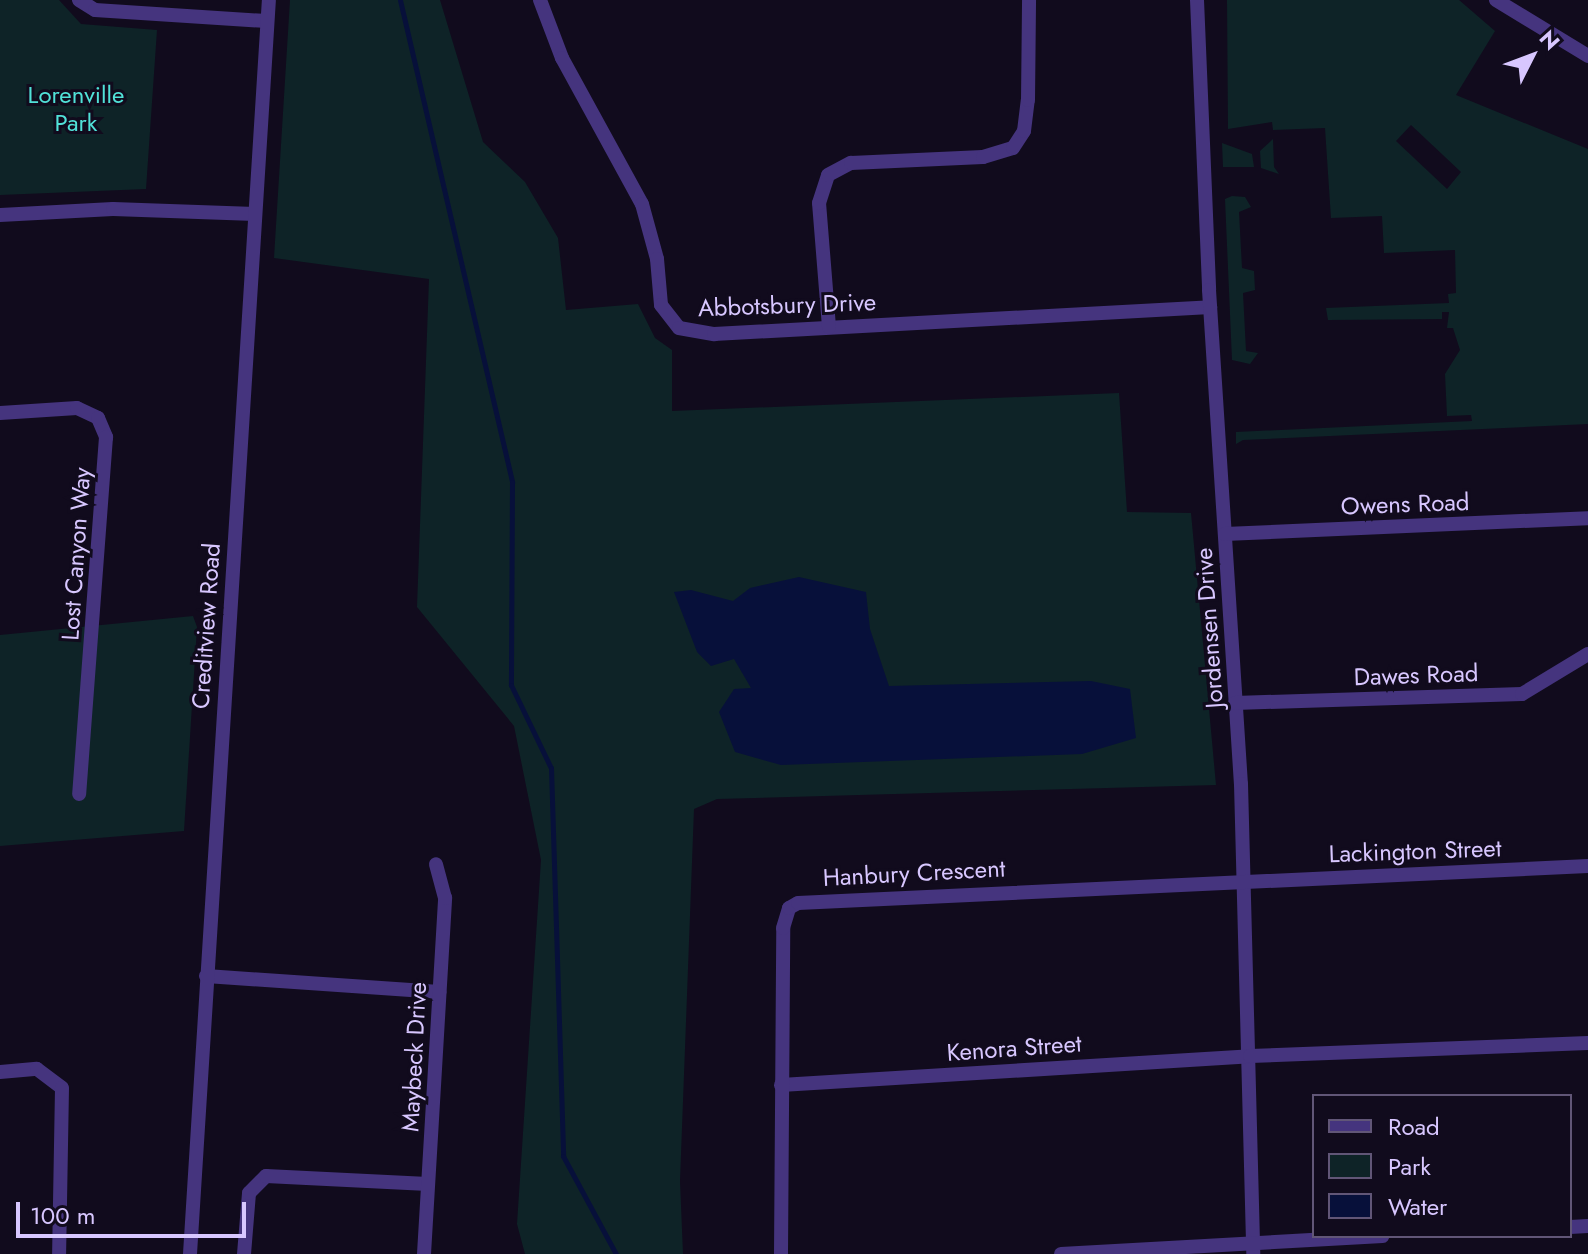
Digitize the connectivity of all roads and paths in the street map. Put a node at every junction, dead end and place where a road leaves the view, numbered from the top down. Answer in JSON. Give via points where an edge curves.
{"nodes":[{"id":1,"x":79,"y":0,"type":"edge"},
{"id":2,"x":269,"y":0,"type":"edge"},
{"id":3,"x":540,"y":0,"type":"edge"},
{"id":4,"x":1029,"y":0,"type":"edge"},
{"id":5,"x":1197,"y":0,"type":"edge"},
{"id":6,"x":1496,"y":0,"type":"edge"},
{"id":7,"x":267,"y":21,"type":"junction"},
{"id":8,"x":1588,"y":56,"type":"edge"},
{"id":9,"x":255,"y":214,"type":"junction"},
{"id":10,"x":0,"y":215,"type":"edge"},
{"id":11,"x":1210,"y":307,"type":"junction"},
{"id":12,"x":829,"y":327,"type":"junction"},
{"id":13,"x":0,"y":413,"type":"edge"},
{"id":14,"x":1588,"y":518,"type":"edge"},
{"id":15,"x":1225,"y":534,"type":"junction"},
{"id":16,"x":1588,"y":654,"type":"edge"},
{"id":17,"x":1235,"y":703,"type":"junction"},
{"id":18,"x":79,"y":794,"type":"dead end"},
{"id":19,"x":436,"y":864,"type":"dead end"},
{"id":20,"x":1588,"y":866,"type":"edge"},
{"id":21,"x":1245,"y":880,"type":"junction"},
{"id":22,"x":206,"y":976,"type":"junction"},
{"id":23,"x":439,"y":992,"type":"junction"},
{"id":24,"x":1588,"y":1043,"type":"edge"},
{"id":25,"x":1250,"y":1056,"type":"junction"},
{"id":26,"x":0,"y":1072,"type":"edge"},
{"id":27,"x":781,"y":1085,"type":"junction"},
{"id":28,"x":428,"y":1184,"type":"junction"},
{"id":29,"x":1361,"y":1238,"type":"edge"},
{"id":30,"x":1254,"y":1248,"type":"edge"},
{"id":31,"x":59,"y":1254,"type":"edge"},
{"id":32,"x":190,"y":1254,"type":"edge"},
{"id":33,"x":244,"y":1254,"type":"edge"},
{"id":34,"x":424,"y":1254,"type":"edge"},
{"id":35,"x":781,"y":1254,"type":"edge"},
{"id":36,"x":1061,"y":1254,"type":"edge"}],
"edges":[{"from":1,"to":7,"type":"street","via":[[95,10]]},
{"from":2,"to":7,"type":"street","name":"Creditview Road"},
{"from":3,"to":12,"type":"street","name":"Abbotsbury Drive","via":[[562,58],[642,204],[661,305],[679,328],[714,334]]},
{"from":4,"to":12,"type":"street","via":[[1028,100],[1024,131],[1013,148],[983,157],[851,163],[828,175],[819,203]]},
{"from":5,"to":11,"type":"street","name":"Jordensen Drive"},
{"from":6,"to":8,"type":"street"},
{"from":7,"to":9,"type":"street","name":"Creditview Road"},
{"from":9,"to":10,"type":"street","via":[[100,209]]},
{"from":9,"to":22,"type":"street","name":"Creditview Road"},
{"from":11,"to":12,"type":"street","name":"Abbotsbury Drive"},
{"from":11,"to":15,"type":"street","name":"Jordensen Drive"},
{"from":13,"to":18,"type":"street","name":"Lost Canyon Way","via":[[77,408],[98,418],[106,437]]},
{"from":14,"to":15,"type":"street","name":"Owens Road"},
{"from":15,"to":17,"type":"street","name":"Jordensen Drive"},
{"from":16,"to":17,"type":"street","name":"Dawes Road","via":[[1522,694]]},
{"from":17,"to":21,"type":"street","name":"Jordensen Drive"},
{"from":19,"to":23,"type":"street","name":"Maybeck Drive","via":[[445,898]]},
{"from":20,"to":21,"type":"street","name":"Lackington Street"},
{"from":21,"to":25,"type":"street","name":"Jordensen Drive"},
{"from":21,"to":27,"type":"street","name":"Hanbury Crescent","via":[[798,903],[789,908],[783,928]]},
{"from":22,"to":23,"type":"street"},
{"from":22,"to":32,"type":"street","name":"Creditview Road"},
{"from":23,"to":28,"type":"street","name":"Maybeck Drive"},
{"from":24,"to":25,"type":"street"},
{"from":25,"to":27,"type":"street","name":"Kenora Street"},
{"from":25,"to":30,"type":"street","name":"Jordensen Drive"},
{"from":26,"to":31,"type":"street","via":[[37,1069],[62,1088]]},
{"from":27,"to":35,"type":"street","name":"Hanbury Crescent"},
{"from":28,"to":33,"type":"street","via":[[266,1176],[249,1193]]},
{"from":28,"to":34,"type":"street","name":"Maybeck Drive"},
{"from":29,"to":30,"type":"street"},
{"from":30,"to":36,"type":"street"}]}
